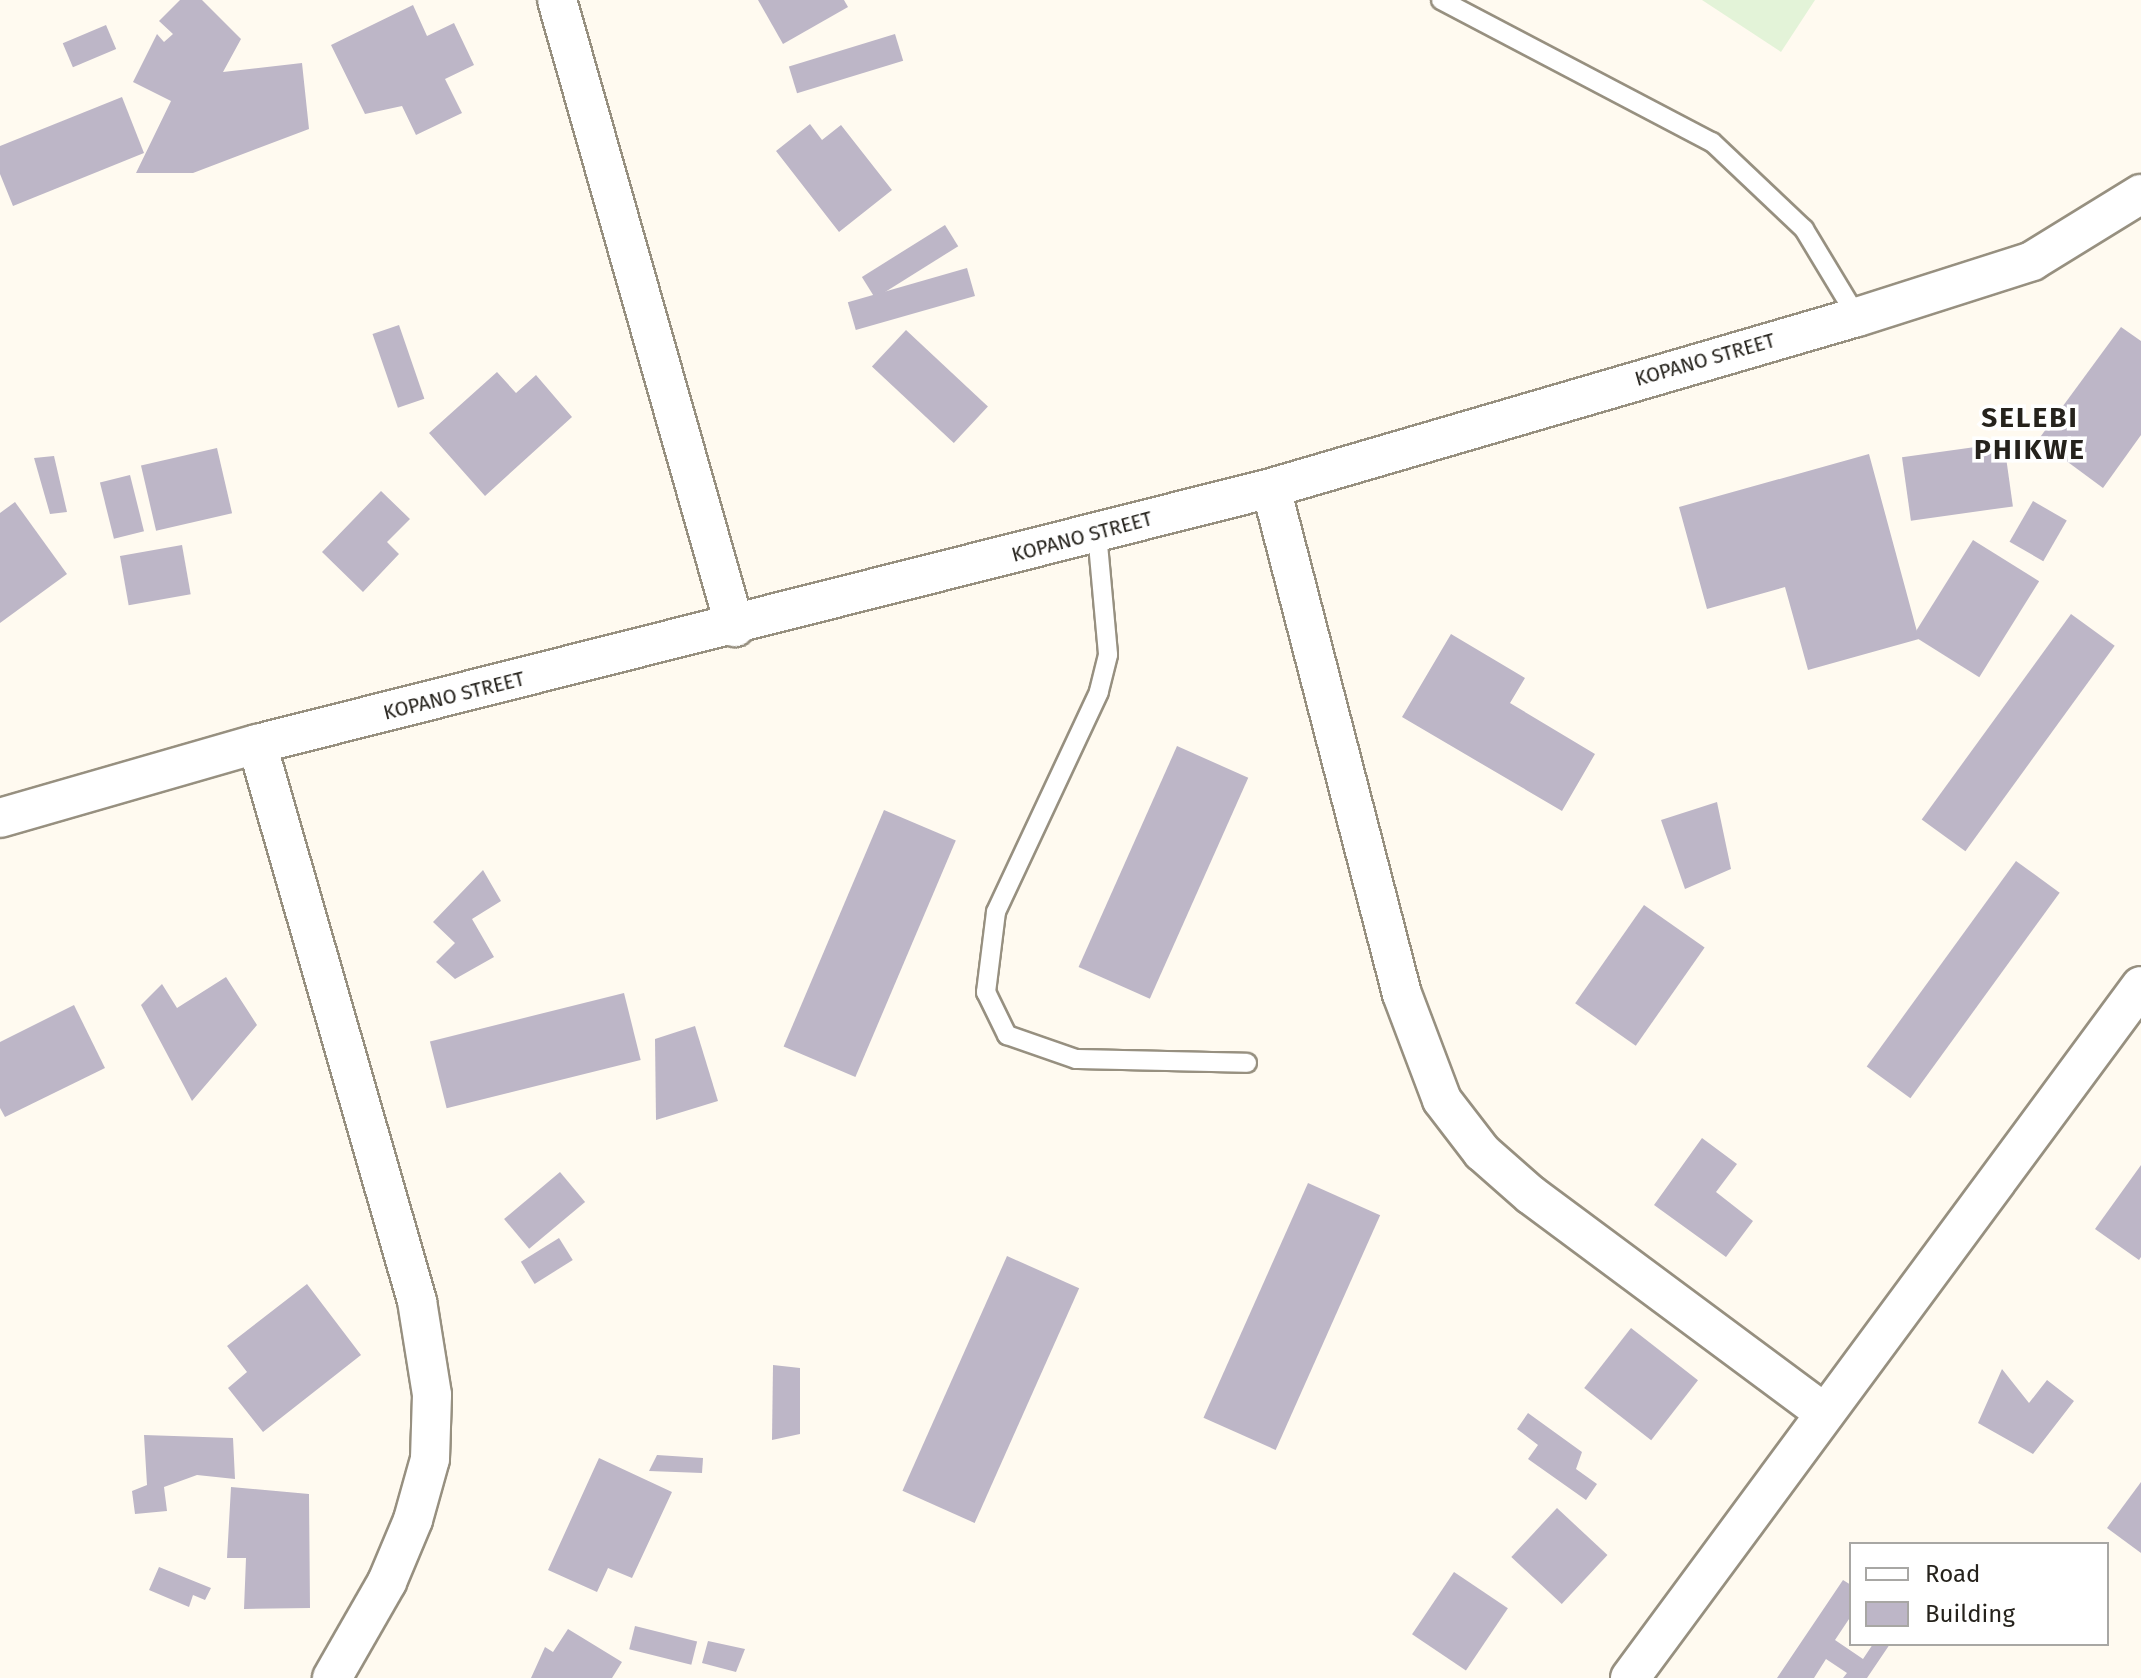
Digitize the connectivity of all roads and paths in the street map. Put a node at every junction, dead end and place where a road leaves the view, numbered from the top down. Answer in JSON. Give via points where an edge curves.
{"nodes":[{"id":1,"x":557,"y":0,"type":"edge"},
{"id":2,"x":1441,"y":0,"type":"edge"},
{"id":3,"x":2141,"y":194,"type":"edge"},
{"id":4,"x":1857,"y":317,"type":"junction"},
{"id":5,"x":1271,"y":488,"type":"junction"},
{"id":6,"x":1097,"y":533,"type":"junction"},
{"id":7,"x":735,"y":627,"type":"junction"},
{"id":8,"x":257,"y":744,"type":"junction"},
{"id":9,"x":0,"y":818,"type":"edge"},
{"id":10,"x":2141,"y":986,"type":"edge"},
{"id":11,"x":1247,"y":1063,"type":"dead end"},
{"id":12,"x":1825,"y":1413,"type":"junction"},
{"id":13,"x":332,"y":1678,"type":"edge"},
{"id":14,"x":1630,"y":1678,"type":"edge"}],
"edges":[{"from":1,"to":7,"type":"street"},
{"from":2,"to":4,"type":"lane","via":[[1712,142],[1804,229]]},
{"from":3,"to":4,"type":"street","name":"KOPANO STREET","via":[[2032,261]]},
{"from":4,"to":5,"type":"street","name":"KOPANO STREET"},
{"from":5,"to":6,"type":"street","name":"KOPANO STREET"},
{"from":5,"to":12,"type":"street","via":[[1402,994],[1442,1100],[1482,1152],[1531,1195]]},
{"from":6,"to":7,"type":"street","name":"KOPANO STREET"},
{"from":6,"to":11,"type":"lane","via":[[1108,655],[1099,692],[996,912],[986,992],[1007,1035],[1076,1059]]},
{"from":7,"to":8,"type":"street","name":"KOPANO STREET"},
{"from":8,"to":9,"type":"street","name":"KOPANO STREET"},
{"from":8,"to":13,"type":"street","via":[[417,1301],[432,1395],[430,1459],[413,1520],[387,1582]]},
{"from":10,"to":12,"type":"street"},
{"from":12,"to":14,"type":"street"}]}
